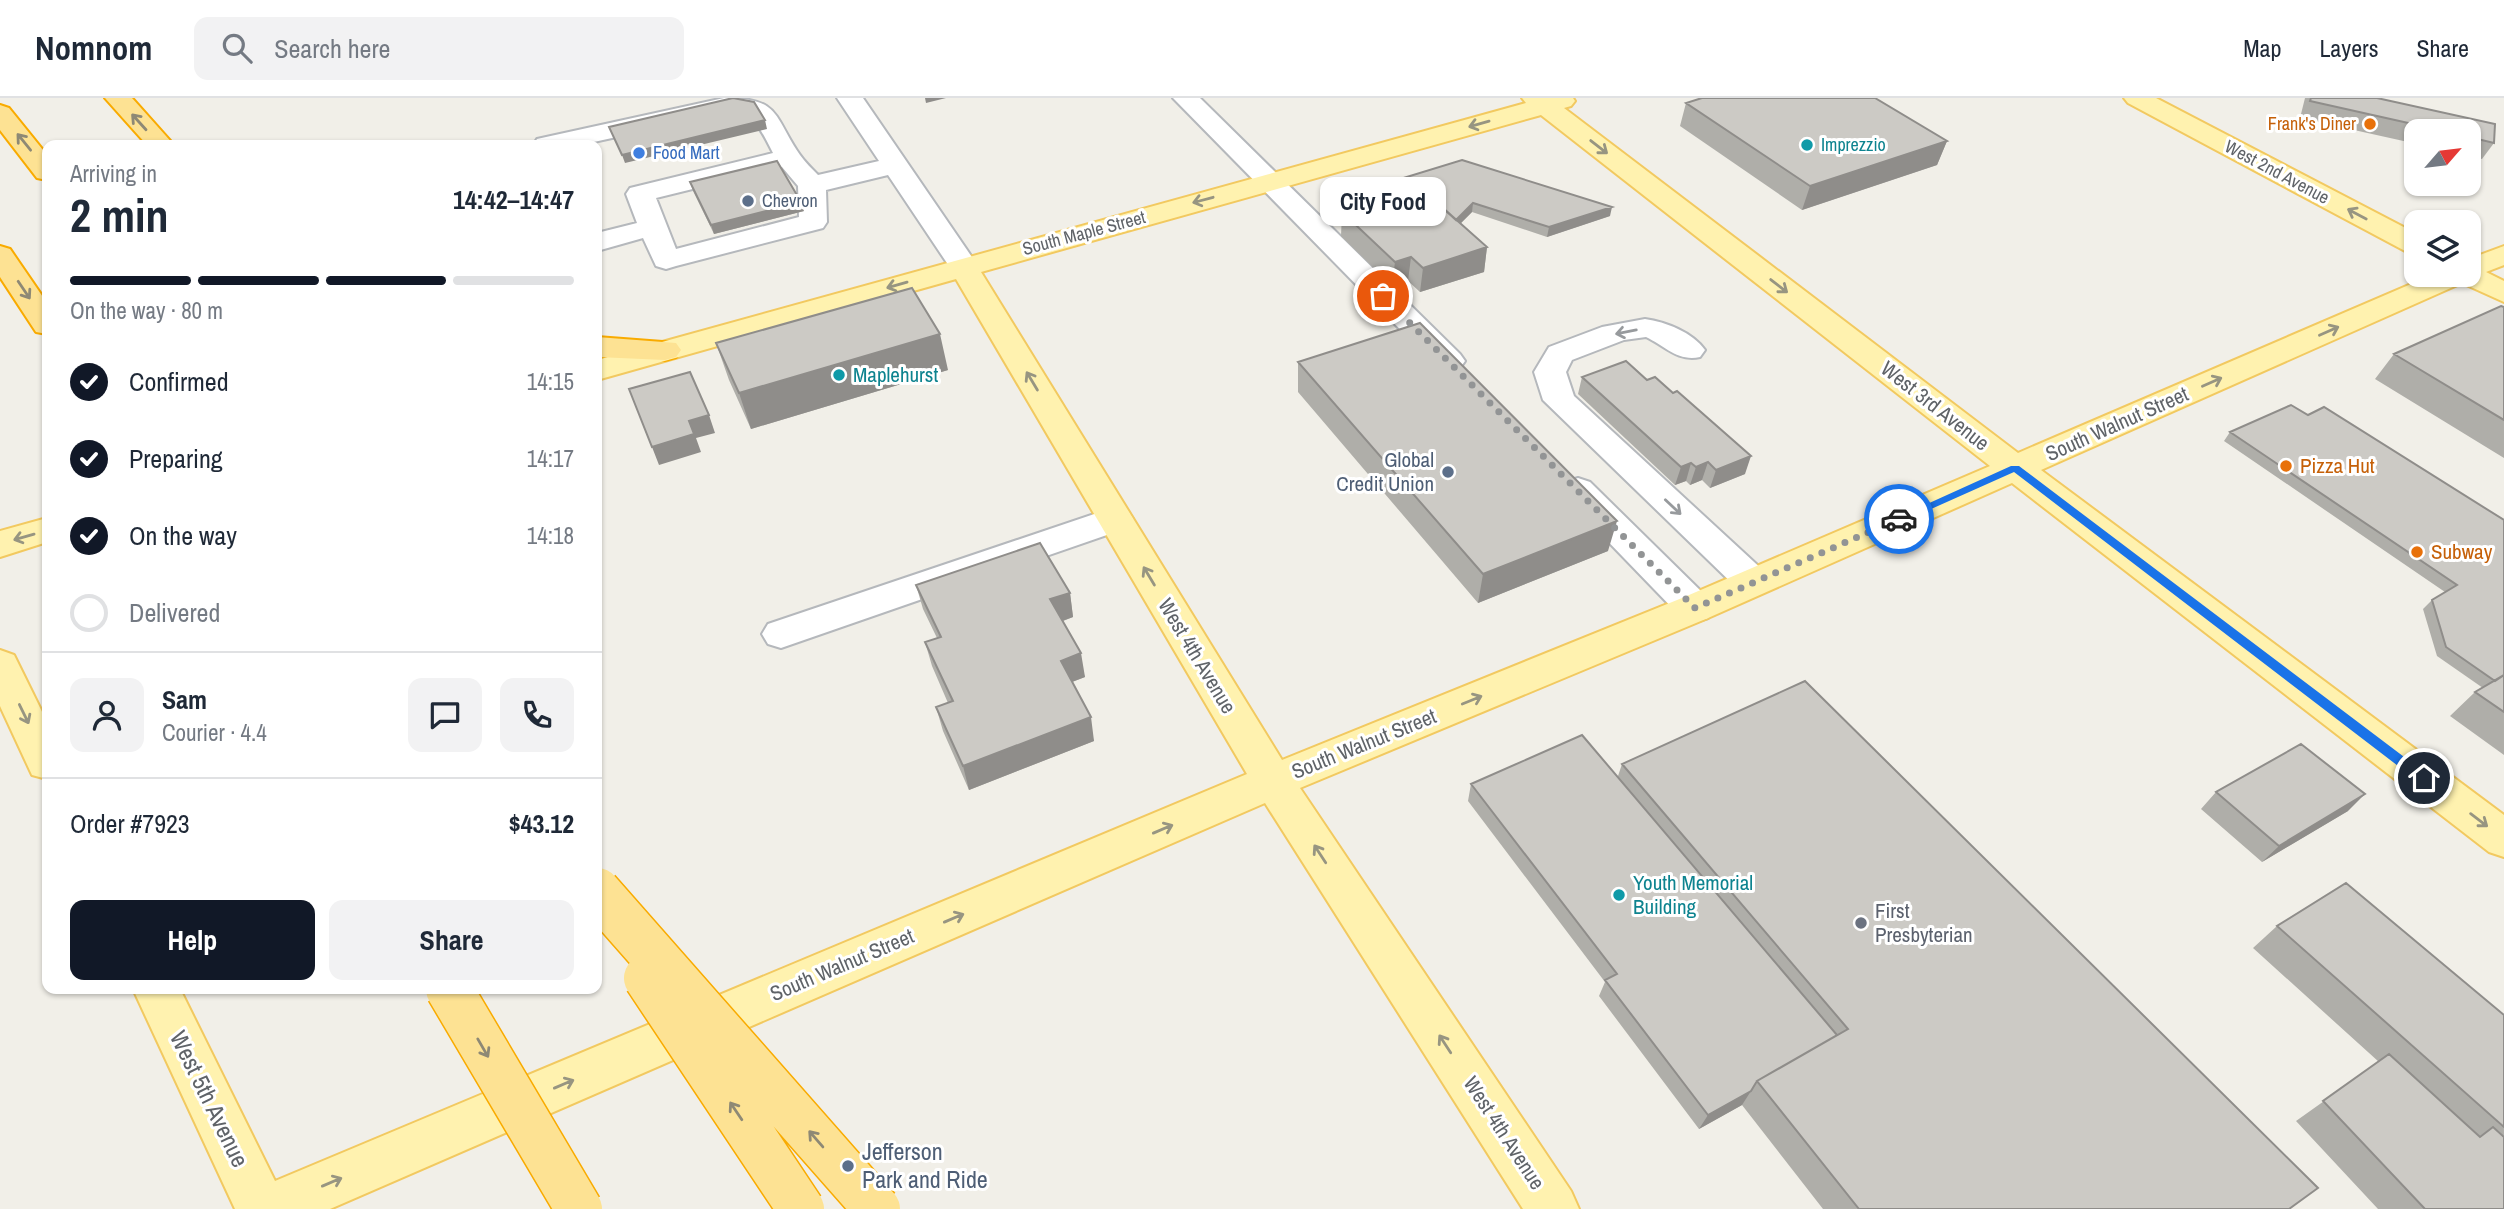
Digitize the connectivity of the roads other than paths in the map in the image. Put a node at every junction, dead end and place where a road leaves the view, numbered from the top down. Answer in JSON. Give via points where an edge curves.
{"nodes":[{"id":1,"x":118,"y":98,"type":"edge"},
{"id":2,"x":850,"y":98,"type":"edge"},
{"id":3,"x":1186,"y":98,"type":"edge"},
{"id":4,"x":2137,"y":98,"type":"edge"},
{"id":5,"x":1551,"y":101,"type":"edge"},
{"id":6,"x":0,"y":113,"type":"edge"},
{"id":7,"x":156,"y":140,"type":"edge"},
{"id":8,"x":568,"y":140,"type":"edge"},
{"id":9,"x":788,"y":157,"type":"junction"},
{"id":10,"x":895,"y":165,"type":"junction"},
{"id":11,"x":42,"y":166,"type":"edge"},
{"id":12,"x":1269,"y":182,"type":"junction"},
{"id":13,"x":812,"y":186,"type":"junction"},
{"id":14,"x":653,"y":227,"type":"junction"},
{"id":15,"x":2404,"y":239,"type":"edge"},
{"id":16,"x":602,"y":241,"type":"edge"},
{"id":17,"x":0,"y":255,"type":"edge"},
{"id":18,"x":2504,"y":255,"type":"edge"},
{"id":19,"x":2481,"y":264,"type":"edge"},
{"id":20,"x":963,"y":266,"type":"junction"},
{"id":21,"x":2481,"y":281,"type":"edge"},
{"id":22,"x":2429,"y":287,"type":"edge"},
{"id":23,"x":2504,"y":293,"type":"edge"},
{"id":24,"x":42,"y":318,"type":"edge"},
{"id":25,"x":602,"y":347,"type":"edge"},
{"id":26,"x":665,"y":350,"type":"junction"},
{"id":27,"x":1689,"y":350,"type":"dead end"},
{"id":28,"x":602,"y":369,"type":"edge"},
{"id":29,"x":1473,"y":385,"type":"edge"},
{"id":30,"x":2015,"y":468,"type":"junction"},
{"id":31,"x":1562,"y":474,"type":"edge"},
{"id":32,"x":1646,"y":482,"type":"junction"},
{"id":33,"x":1591,"y":503,"type":"junction"},
{"id":34,"x":1115,"y":519,"type":"junction"},
{"id":35,"x":42,"y":531,"type":"edge"},
{"id":36,"x":0,"y":544,"type":"edge"},
{"id":37,"x":1753,"y":583,"type":"junction"},
{"id":38,"x":1695,"y":608,"type":"junction"},
{"id":39,"x":781,"y":634,"type":"dead end"},
{"id":40,"x":0,"y":665,"type":"edge"},
{"id":41,"x":42,"y":753,"type":"edge"},
{"id":42,"x":1273,"y":781,"type":"junction"},
{"id":43,"x":2504,"y":839,"type":"edge"},
{"id":44,"x":602,"y":897,"type":"edge"},
{"id":45,"x":602,"y":910,"type":"edge"},
{"id":46,"x":158,"y":994,"type":"edge"},
{"id":47,"x":452,"y":994,"type":"edge"},
{"id":48,"x":262,"y":1209,"type":"edge"},
{"id":49,"x":270,"y":1209,"type":"edge"},
{"id":50,"x":579,"y":1209,"type":"edge"},
{"id":51,"x":800,"y":1209,"type":"edge"},
{"id":52,"x":877,"y":1209,"type":"edge"},
{"id":53,"x":1553,"y":1209,"type":"edge"}],
"edges":[{"from":7,"to":1,"type":"highway","one_way":true},
{"from":2,"to":10,"type":"street","name":"West 4th Avenue"},
{"from":3,"to":12,"type":"street"},
{"from":15,"to":4,"type":"main road","name":"West 2nd Avenue","one_way":true},
{"from":5,"to":12,"type":"main road","name":"South Maple Street","one_way":true},
{"from":5,"to":30,"type":"main road","name":"West 3rd Avenue","one_way":true},
{"from":11,"to":6,"type":"highway","one_way":true},
{"from":8,"to":9,"type":"street","via":[[731,104],[763,112]]},
{"from":9,"to":13,"type":"street"},
{"from":9,"to":14,"type":"street","via":[[640,194]]},
{"from":10,"to":13,"type":"street"},
{"from":10,"to":20,"type":"street","name":"West 4th Avenue"},
{"from":12,"to":20,"type":"main road","name":"South Maple Street","one_way":true},
{"from":12,"to":29,"type":"street"},
{"from":13,"to":14,"type":"street","via":[[813,222],[666,260]]},
{"from":14,"to":16,"type":"street"},
{"from":17,"to":24,"type":"highway","one_way":true},
{"from":18,"to":19,"type":"main road"},
{"from":20,"to":26,"type":"main road","name":"South Maple Street","one_way":true},
{"from":34,"to":20,"type":"main road","name":"West 4th Avenue","one_way":true},
{"from":21,"to":23,"type":"main road"},
{"from":30,"to":22,"type":"main road","name":"South Walnut Street","one_way":true},
{"from":25,"to":26,"type":"highway"},
{"from":26,"to":28,"type":"main road","name":"South Maple Street"},
{"from":27,"to":32,"type":"street","one_way":true,"via":[[1645,328],[1560,354],[1550,372],[1559,400]]},
{"from":30,"to":37,"type":"main road","name":"South Walnut Street"},
{"from":30,"to":43,"type":"main road","name":"West 3rd Avenue","one_way":true},
{"from":31,"to":33,"type":"street"},
{"from":32,"to":33,"type":"street"},
{"from":32,"to":37,"type":"street","one_way":true},
{"from":33,"to":38,"type":"street"},
{"from":34,"to":39,"type":"street"},
{"from":42,"to":34,"type":"main road","name":"West 4th Avenue","one_way":true},
{"from":35,"to":36,"type":"main road","one_way":true},
{"from":37,"to":38,"type":"main road","name":"South Walnut Street"},
{"from":42,"to":38,"type":"main road","name":"South Walnut Street","one_way":true},
{"from":40,"to":41,"type":"main road","one_way":true},
{"from":49,"to":42,"type":"main road","name":"South Walnut Street","one_way":true},
{"from":53,"to":42,"type":"main road","name":"West 4th Avenue","one_way":true},
{"from":52,"to":44,"type":"highway","one_way":true,"bridge":true},
{"from":51,"to":45,"type":"highway","one_way":true,"bridge":true},
{"from":46,"to":48,"type":"main road","name":"West 5th Avenue"},
{"from":47,"to":50,"type":"highway","one_way":true,"bridge":true}]}
